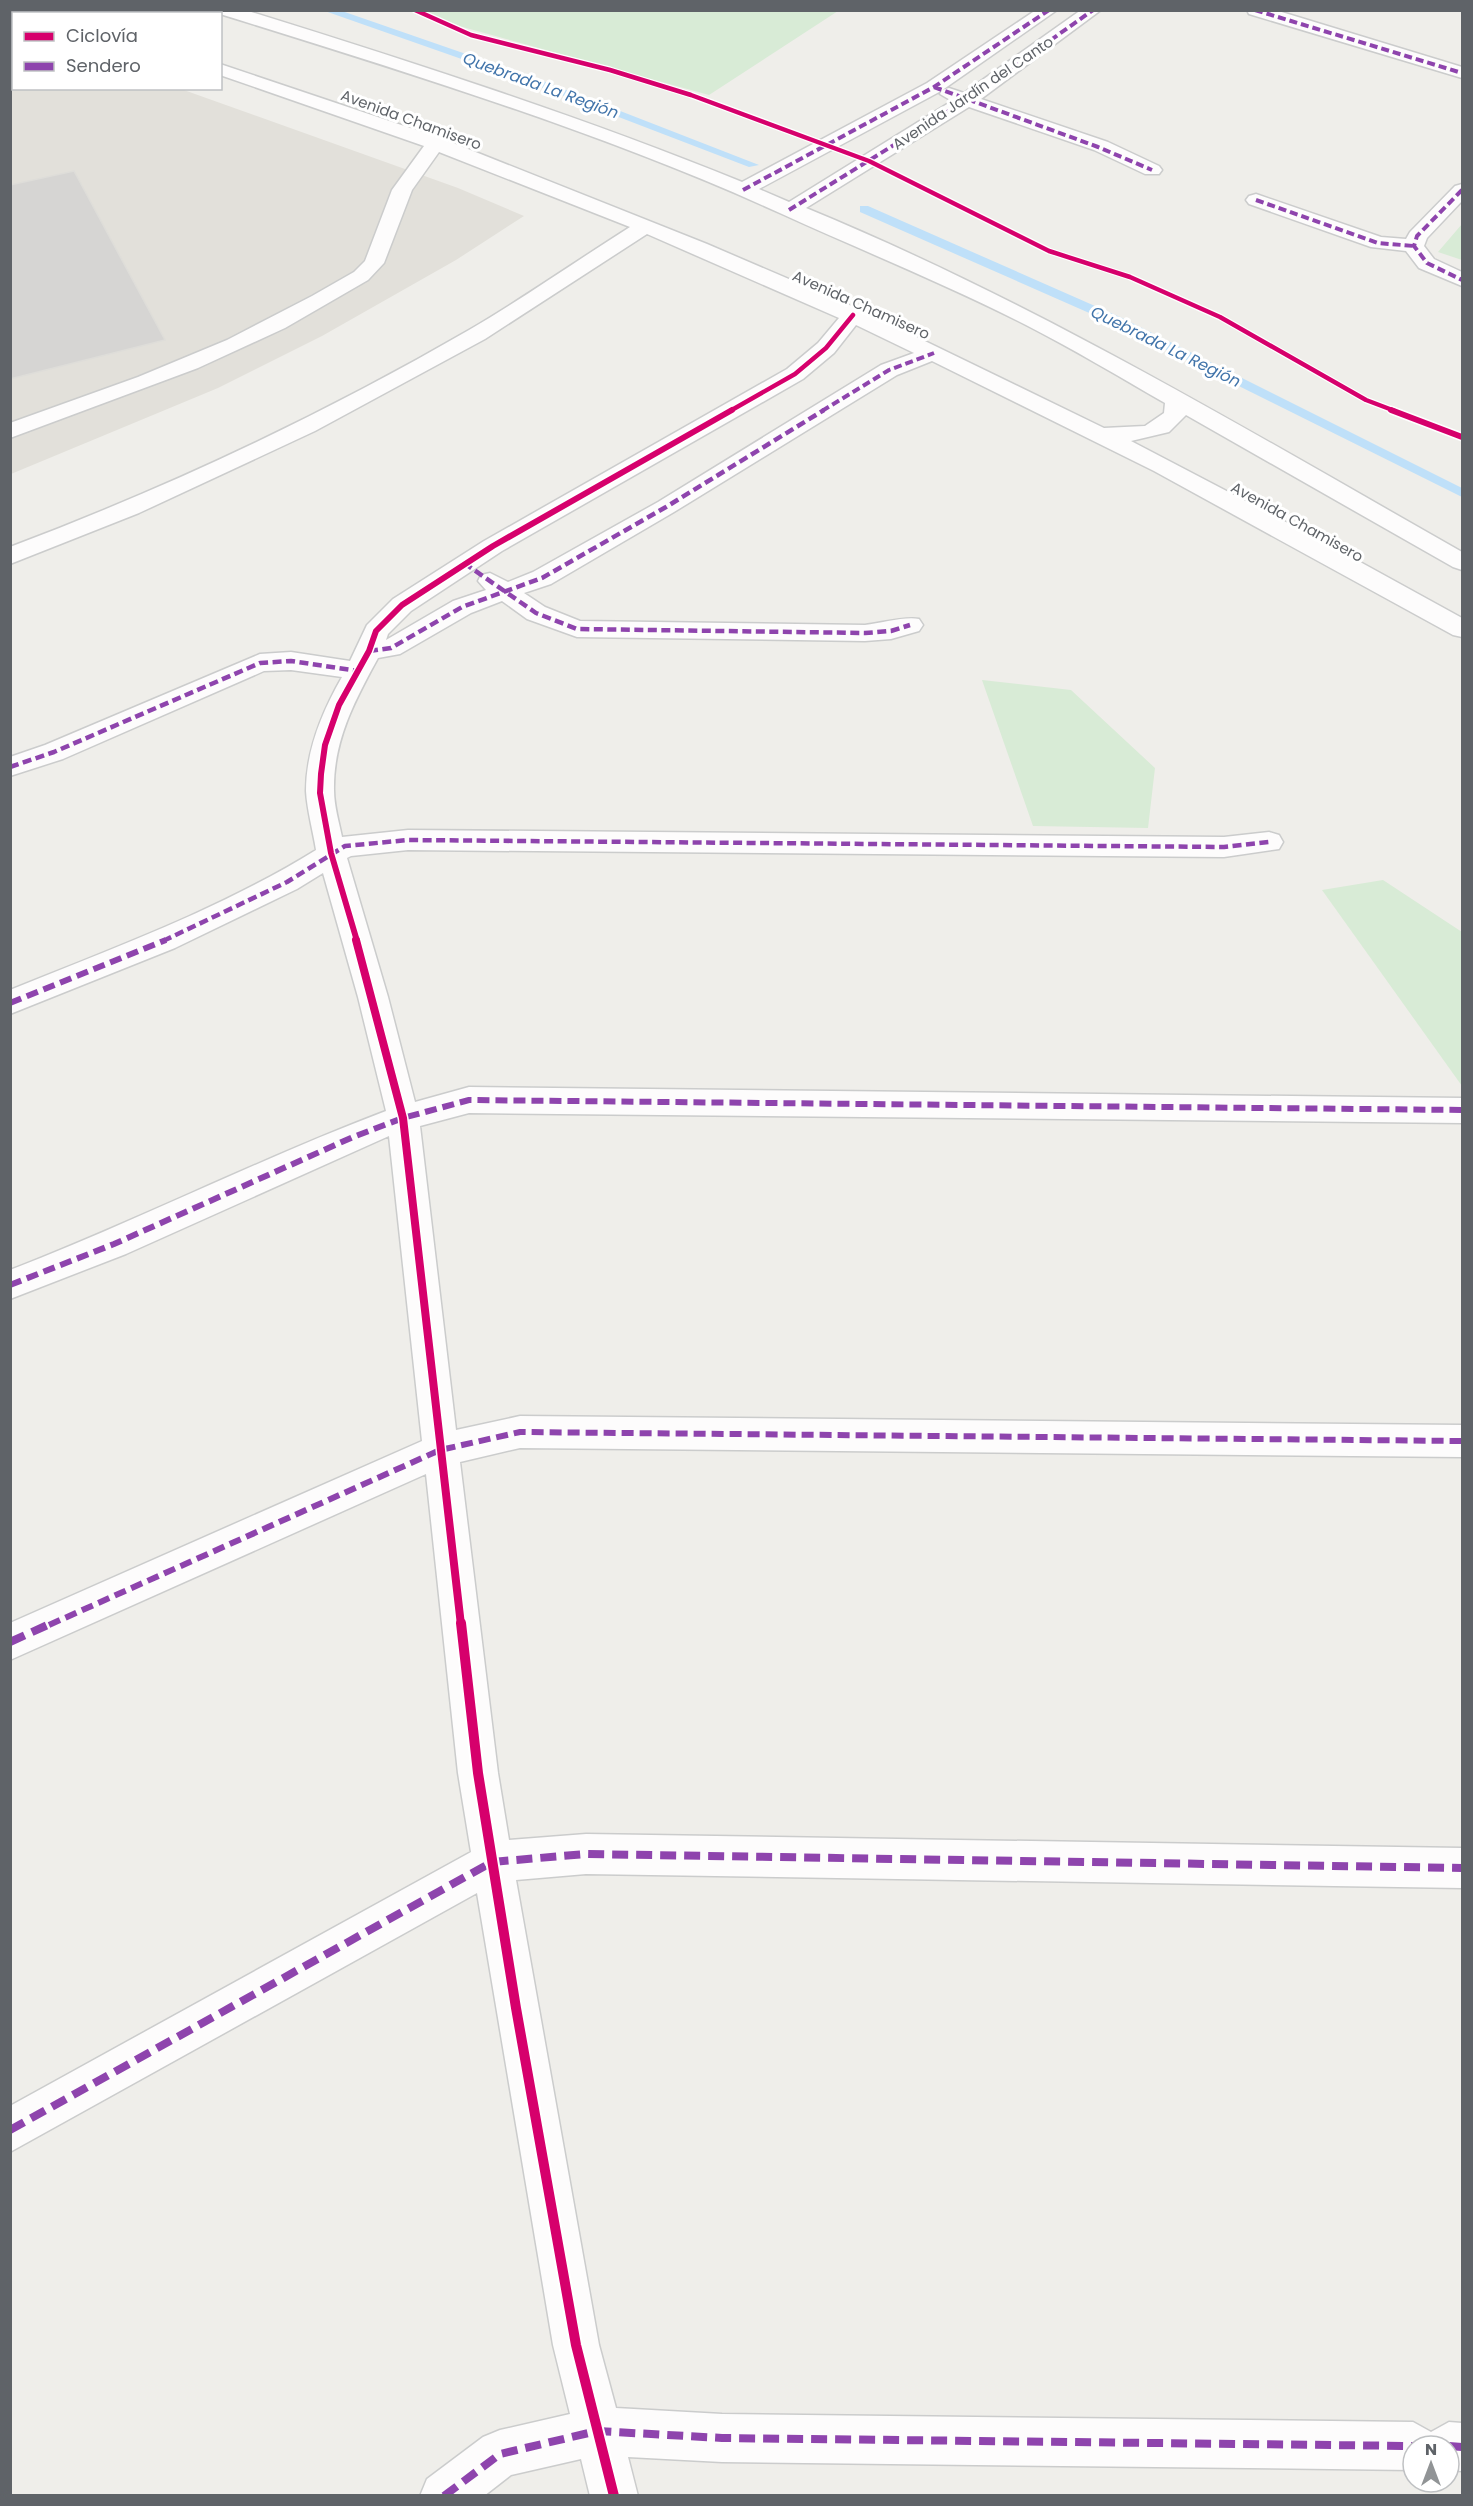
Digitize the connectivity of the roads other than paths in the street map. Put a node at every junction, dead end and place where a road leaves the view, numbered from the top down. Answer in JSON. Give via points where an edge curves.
{"nodes":[{"id":1,"x":225,"y":10,"type":"edge"},
{"id":2,"x":1049,"y":10,"type":"edge"},
{"id":3,"x":1093,"y":10,"type":"edge"},
{"id":4,"x":1254,"y":10,"type":"edge"},
{"id":5,"x":222,"y":70,"type":"edge"},
{"id":6,"x":1462,"y":73,"type":"edge"},
{"id":7,"x":934,"y":87,"type":"junction"},
{"id":8,"x":965,"y":101,"type":"junction"},
{"id":9,"x":436,"y":143,"type":"junction"},
{"id":10,"x":1152,"y":170,"type":"dead end"},
{"id":11,"x":743,"y":190,"type":"junction"},
{"id":12,"x":1462,"y":190,"type":"edge"},
{"id":13,"x":1256,"y":200,"type":"dead end"},
{"id":14,"x":789,"y":210,"type":"junction"},
{"id":15,"x":645,"y":226,"type":"junction"},
{"id":16,"x":1414,"y":246,"type":"junction"},
{"id":17,"x":1462,"y":280,"type":"edge"},
{"id":18,"x":853,"y":315,"type":"junction"},
{"id":19,"x":933,"y":353,"type":"junction"},
{"id":20,"x":1176,"y":400,"type":"junction"},
{"id":21,"x":10,"y":431,"type":"edge"},
{"id":22,"x":1104,"y":435,"type":"junction"},
{"id":23,"x":10,"y":556,"type":"edge"},
{"id":24,"x":1462,"y":562,"type":"edge"},
{"id":25,"x":464,"y":563,"type":"junction"},
{"id":26,"x":504,"y":591,"type":"junction"},
{"id":27,"x":910,"y":625,"type":"dead end"},
{"id":28,"x":1462,"y":629,"type":"edge"},
{"id":29,"x":363,"y":661,"type":"junction"},
{"id":30,"x":10,"y":767,"type":"edge"},
{"id":31,"x":1269,"y":842,"type":"dead end"},
{"id":32,"x":331,"y":853,"type":"junction"},
{"id":33,"x":10,"y":1003,"type":"edge"},
{"id":34,"x":1462,"y":1110,"type":"edge"},
{"id":35,"x":403,"y":1118,"type":"junction"},
{"id":36,"x":10,"y":1285,"type":"edge"},
{"id":37,"x":1462,"y":1441,"type":"edge"},
{"id":38,"x":440,"y":1450,"type":"junction"},
{"id":39,"x":10,"y":1642,"type":"edge"},
{"id":40,"x":492,"y":1862,"type":"junction"},
{"id":41,"x":1462,"y":1868,"type":"edge"},
{"id":42,"x":10,"y":2130,"type":"edge"},
{"id":43,"x":597,"y":2431,"type":"junction"},
{"id":44,"x":1401,"y":2446,"type":"edge"},
{"id":45,"x":444,"y":2496,"type":"edge"},
{"id":46,"x":614,"y":2496,"type":"edge"}],
"edges":[{"from":1,"to":11,"type":"street","via":[[481,93]]},
{"from":2,"to":7,"type":"street","name":"Avenida Jardín del Canto"},
{"from":3,"to":8,"type":"street","name":"Avenida Jardín del Canto"},
{"from":4,"to":6,"type":"street"},
{"from":5,"to":9,"type":"street","name":"Avenida Chamisero"},
{"from":7,"to":8,"type":"street"},
{"from":7,"to":11,"type":"street","name":"Avenida Jardín del Canto"},
{"from":8,"to":10,"type":"street","via":[[1101,146]]},
{"from":8,"to":14,"type":"street","name":"Avenida Jardín del Canto"},
{"from":9,"to":15,"type":"street","name":"Avenida Chamisero"},
{"from":9,"to":21,"type":"street","via":[[402,190],[374,263],[361,276],[238,344],[134,388]]},
{"from":11,"to":14,"type":"street"},
{"from":12,"to":16,"type":"street","via":[[1417,236]]},
{"from":13,"to":16,"type":"street","via":[[1378,243]]},
{"from":14,"to":20,"type":"street","via":[[1008,308],[1073,340]]},
{"from":15,"to":18,"type":"street","name":"Avenida Chamisero"},
{"from":15,"to":23,"type":"street","via":[[506,316],[346,406],[188,482]]},
{"from":16,"to":17,"type":"street","via":[[1426,263]]},
{"from":18,"to":19,"type":"street","name":"Avenida Chamisero"},
{"from":18,"to":25,"type":"street","via":[[826,348],[795,374]]},
{"from":19,"to":22,"type":"street","name":"Avenida Chamisero"},
{"from":19,"to":26,"type":"street","via":[[889,370],[542,578]]},
{"from":20,"to":22,"type":"street","via":[[1175,414],[1161,427],[1136,435]]},
{"from":20,"to":24,"type":"street"},
{"from":22,"to":28,"type":"street","name":"Avenida Chamisero"},
{"from":25,"to":26,"type":"street"},
{"from":25,"to":29,"type":"street","via":[[423,589],[382,623]]},
{"from":26,"to":27,"type":"street","via":[[536,613],[578,629],[866,633]]},
{"from":26,"to":29,"type":"street","via":[[462,608]]},
{"from":29,"to":30,"type":"street","via":[[260,663],[54,752]]},
{"from":29,"to":32,"type":"street","via":[[339,705],[325,745],[320,793]]},
{"from":31,"to":32,"type":"street","via":[[1224,847],[1140,847],[408,840],[360,843]]},
{"from":32,"to":33,"type":"street","via":[[287,882],[165,940]]},
{"from":32,"to":35,"type":"street"},
{"from":34,"to":35,"type":"street","via":[[469,1100]]},
{"from":35,"to":36,"type":"street"},
{"from":35,"to":38,"type":"street"},
{"from":37,"to":38,"type":"street","via":[[520,1432]]},
{"from":38,"to":39,"type":"street"},
{"from":38,"to":40,"type":"street"},
{"from":40,"to":41,"type":"street","via":[[586,1854]]},
{"from":40,"to":42,"type":"street"},
{"from":40,"to":43,"type":"street","via":[[576,2344]]},
{"from":43,"to":44,"type":"street","via":[[722,2438]]},
{"from":43,"to":45,"type":"street","via":[[500,2454]]},
{"from":43,"to":46,"type":"street"}]}
